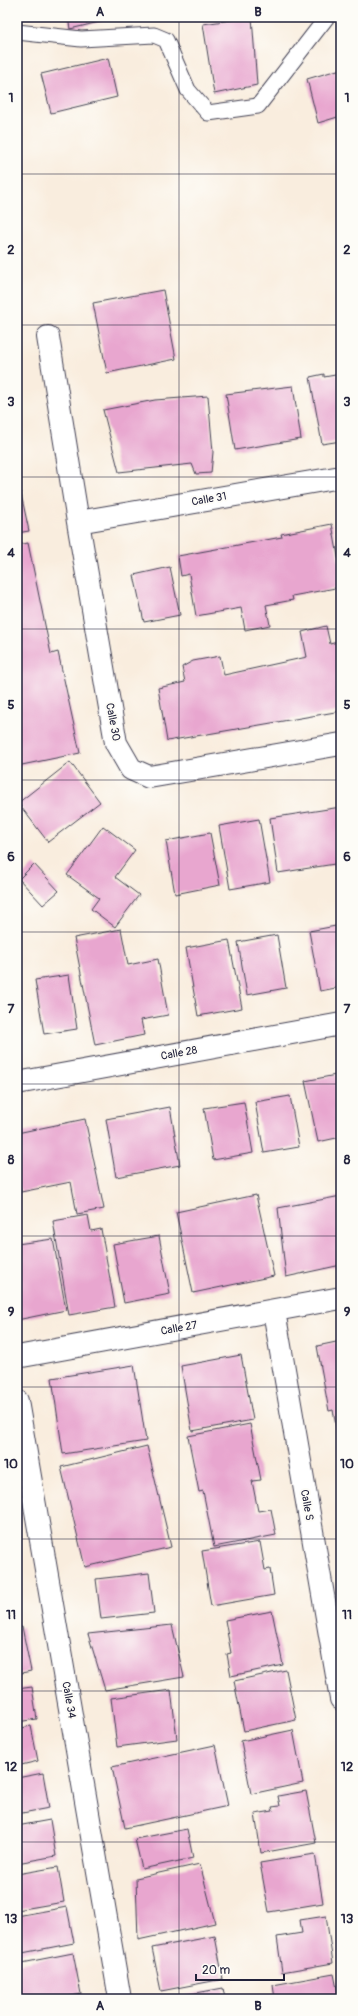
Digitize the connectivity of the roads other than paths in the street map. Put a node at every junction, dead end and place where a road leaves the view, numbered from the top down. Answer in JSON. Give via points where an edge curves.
{"nodes":[{"id":1,"x":327,"y":17,"type":"edge"},
{"id":2,"x":17,"y":32,"type":"edge"},
{"id":3,"x":48,"y":337,"type":"dead end"},
{"id":4,"x":341,"y":477,"type":"edge"},
{"id":5,"x":78,"y":522,"type":"junction"},
{"id":6,"x":341,"y":744,"type":"edge"},
{"id":7,"x":341,"y":1024,"type":"edge"},
{"id":8,"x":17,"y":1083,"type":"edge"},
{"id":9,"x":341,"y":1298,"type":"edge"},
{"id":10,"x":274,"y":1311,"type":"junction"},
{"id":11,"x":17,"y":1357,"type":"edge"},
{"id":12,"x":17,"y":1401,"type":"edge"},
{"id":13,"x":341,"y":1699,"type":"edge"},
{"id":14,"x":120,"y":1999,"type":"edge"}],
"edges":[{"from":1,"to":2,"type":"lane","via":[[258,106],[208,113],[188,90],[166,40],[154,35],[81,39]]},
{"from":3,"to":5,"type":"street","name":"Calle 30"},
{"from":4,"to":5,"type":"street","name":"Calle 31"},
{"from":5,"to":6,"type":"street","name":"Calle 30","via":[[116,743],[131,769],[149,776]]},
{"from":7,"to":8,"type":"street","name":"Calle 28"},
{"from":9,"to":10,"type":"street","name":"Calle 27"},
{"from":10,"to":11,"type":"street","name":"Calle 27"},
{"from":10,"to":13,"type":"street","name":"Calle S"},
{"from":12,"to":14,"type":"street","name":"Calle 34"}]}
